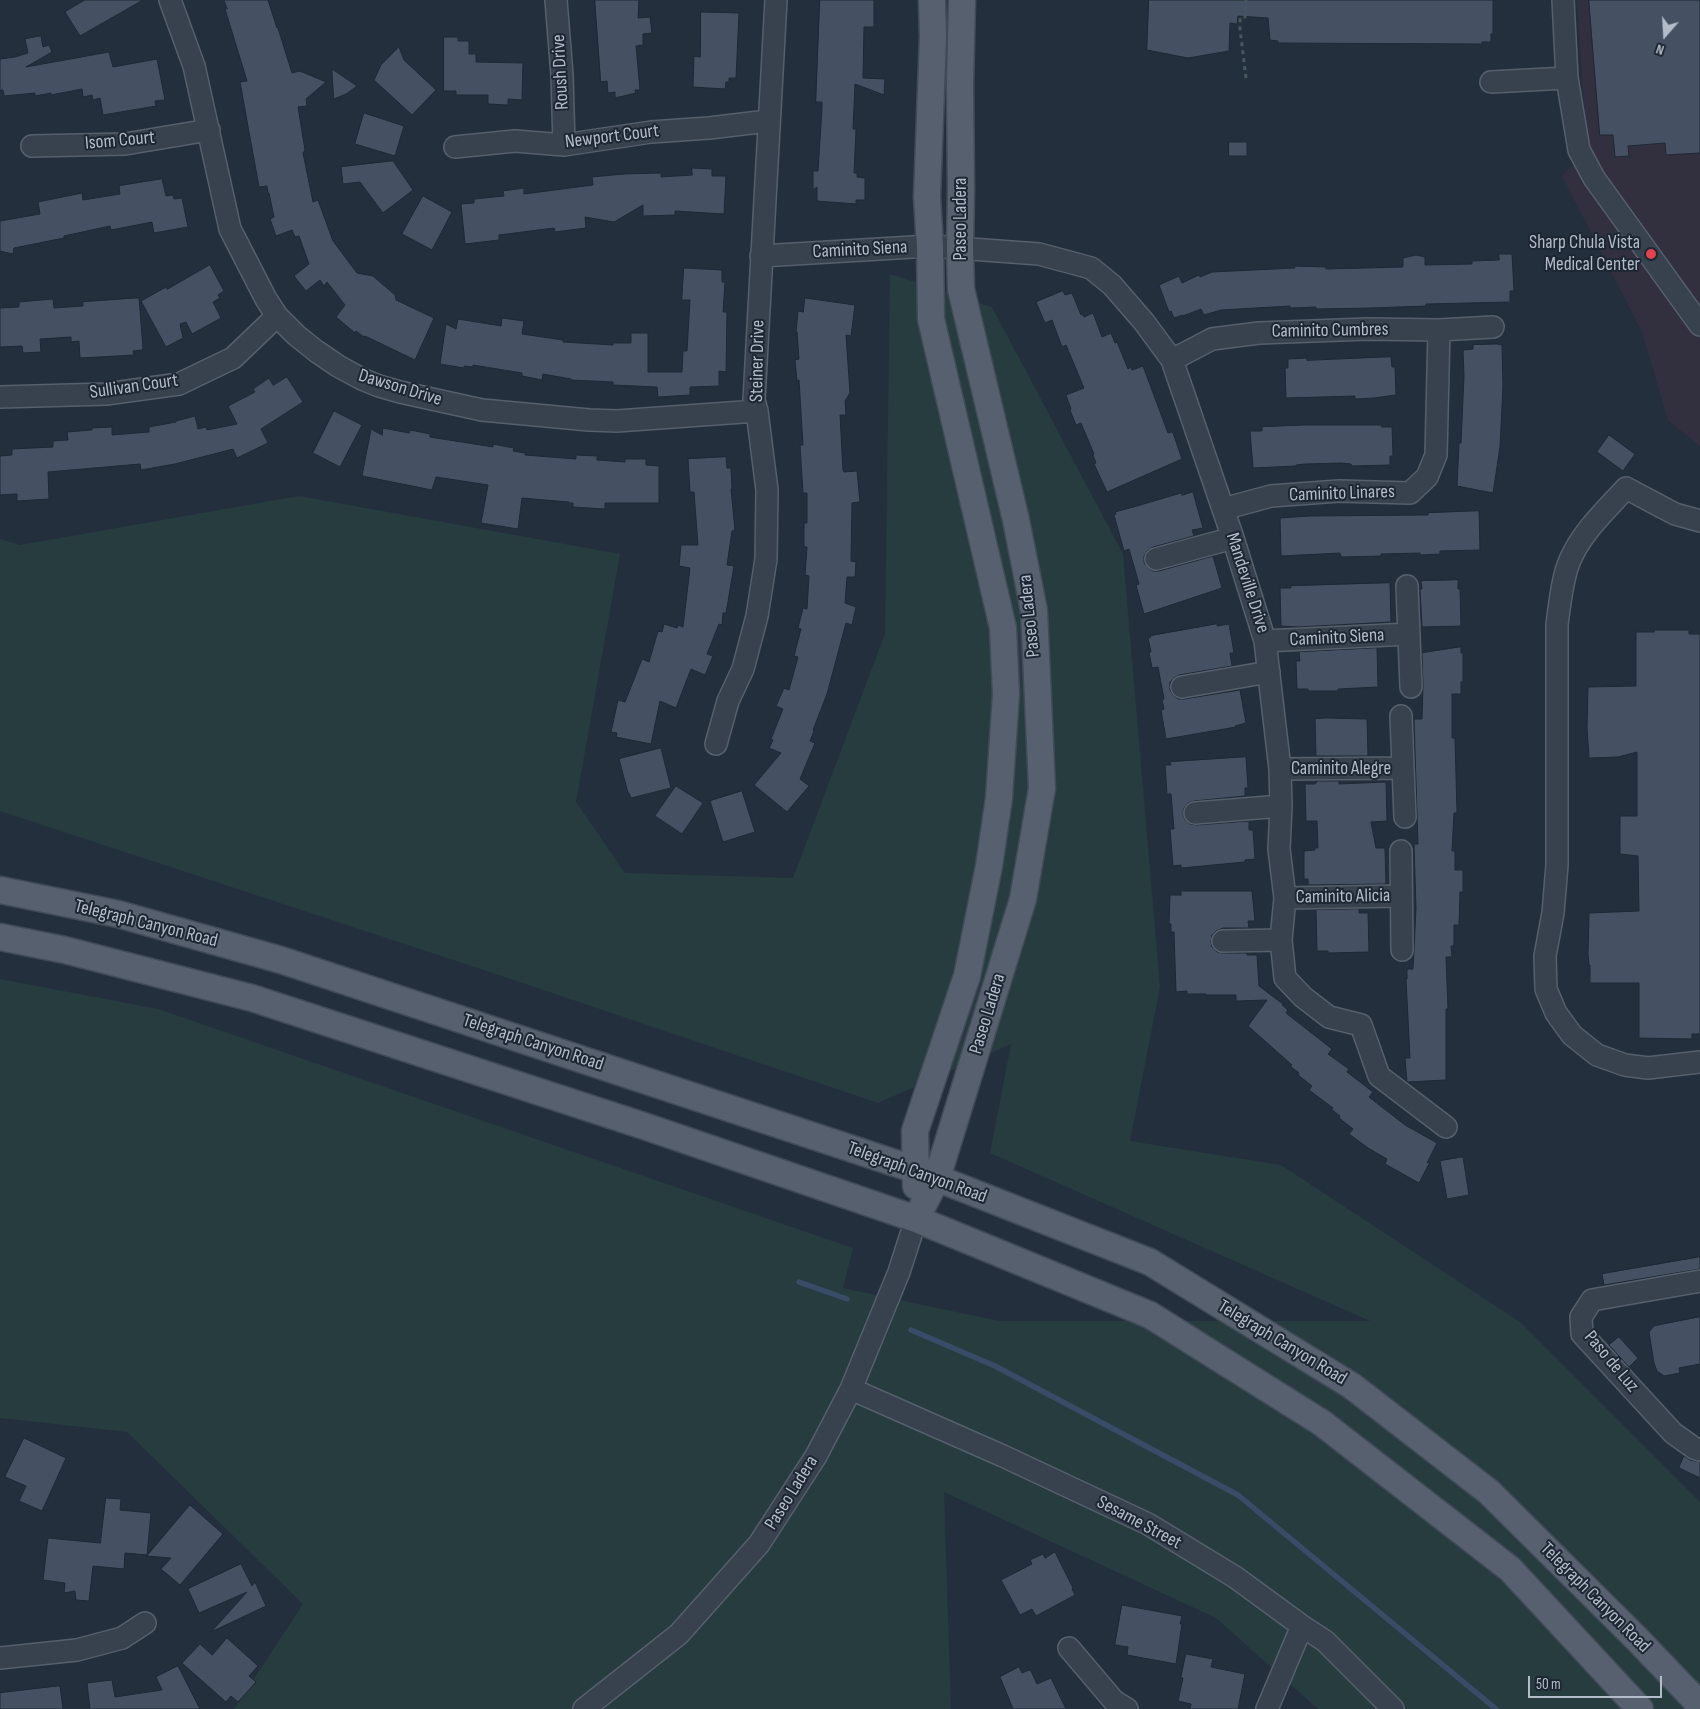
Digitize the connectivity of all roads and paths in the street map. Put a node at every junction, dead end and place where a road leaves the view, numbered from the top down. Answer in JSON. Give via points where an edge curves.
{"nodes":[{"id":1,"x":170,"y":0,"type":"edge"},
{"id":2,"x":556,"y":0,"type":"edge"},
{"id":3,"x":776,"y":0,"type":"edge"},
{"id":4,"x":932,"y":0,"type":"edge"},
{"id":5,"x":962,"y":0,"type":"edge"},
{"id":6,"x":1246,"y":0,"type":"edge"},
{"id":7,"x":1563,"y":0,"type":"edge"},
{"id":8,"x":1246,"y":78,"type":"dead end"},
{"id":9,"x":1567,"y":78,"type":"junction"},
{"id":10,"x":1491,"y":82,"type":"dead end"},
{"id":11,"x":768,"y":121,"type":"junction"},
{"id":12,"x":209,"y":130,"type":"junction"},
{"id":13,"x":564,"y":145,"type":"junction"},
{"id":14,"x":32,"y":146,"type":"dead end"},
{"id":15,"x":455,"y":147,"type":"dead end"},
{"id":16,"x":930,"y":246,"type":"junction"},
{"id":17,"x":960,"y":248,"type":"junction"},
{"id":18,"x":761,"y":256,"type":"junction"},
{"id":19,"x":277,"y":316,"type":"junction"},
{"id":20,"x":1700,"y":325,"type":"edge"},
{"id":21,"x":1494,"y":327,"type":"dead end"},
{"id":22,"x":1439,"y":330,"type":"junction"},
{"id":23,"x":1172,"y":360,"type":"junction"},
{"id":24,"x":0,"y":398,"type":"edge"},
{"id":25,"x":757,"y":410,"type":"junction"},
{"id":26,"x":1223,"y":509,"type":"junction"},
{"id":27,"x":1700,"y":521,"type":"edge"},
{"id":28,"x":1233,"y":538,"type":"junction"},
{"id":29,"x":1156,"y":559,"type":"dead end"},
{"id":30,"x":1407,"y":586,"type":"dead end"},
{"id":31,"x":1409,"y":634,"type":"junction"},
{"id":32,"x":1265,"y":641,"type":"junction"},
{"id":33,"x":1269,"y":672,"type":"junction"},
{"id":34,"x":1182,"y":687,"type":"dead end"},
{"id":35,"x":1411,"y":687,"type":"dead end"},
{"id":36,"x":1401,"y":716,"type":"dead end"},
{"id":37,"x":716,"y":744,"type":"dead end"},
{"id":38,"x":1403,"y":768,"type":"junction"},
{"id":39,"x":1280,"y":769,"type":"junction"},
{"id":40,"x":1281,"y":806,"type":"junction"},
{"id":41,"x":1195,"y":813,"type":"dead end"},
{"id":42,"x":1405,"y":817,"type":"dead end"},
{"id":43,"x":1401,"y":850,"type":"dead end"},
{"id":44,"x":0,"y":890,"type":"edge"},
{"id":45,"x":1401,"y":896,"type":"junction"},
{"id":46,"x":1285,"y":898,"type":"junction"},
{"id":47,"x":0,"y":937,"type":"edge"},
{"id":48,"x":1281,"y":940,"type":"junction"},
{"id":49,"x":1223,"y":941,"type":"dead end"},
{"id":50,"x":1402,"y":950,"type":"dead end"},
{"id":51,"x":1700,"y":1062,"type":"edge"},
{"id":52,"x":1446,"y":1127,"type":"dead end"},
{"id":53,"x":927,"y":1174,"type":"junction"},
{"id":54,"x":916,"y":1219,"type":"junction"},
{"id":55,"x":1700,"y":1281,"type":"edge"},
{"id":56,"x":851,"y":1390,"type":"junction"},
{"id":57,"x":1700,"y":1450,"type":"edge"},
{"id":58,"x":145,"y":1623,"type":"dead end"},
{"id":59,"x":1302,"y":1626,"type":"junction"},
{"id":60,"x":1069,"y":1648,"type":"dead end"},
{"id":61,"x":0,"y":1658,"type":"edge"},
{"id":62,"x":1700,"y":1705,"type":"edge"},
{"id":63,"x":584,"y":1709,"type":"edge"},
{"id":64,"x":1127,"y":1709,"type":"edge"},
{"id":65,"x":1267,"y":1709,"type":"edge"},
{"id":66,"x":1393,"y":1709,"type":"edge"},
{"id":67,"x":1640,"y":1709,"type":"edge"}],
"edges":[{"from":1,"to":12,"type":"street","name":"Dawson Drive","via":[[194,66]]},
{"from":2,"to":13,"type":"street","name":"Roush Drive"},
{"from":3,"to":11,"type":"street","name":"Steiner Drive"},
{"from":4,"to":16,"type":"main road","name":"Paseo Ladera","via":[[927,197]]},
{"from":5,"to":17,"type":"main road","name":"Paseo Ladera"},
{"from":6,"to":8,"type":"path","via":[[1240,29]]},
{"from":7,"to":9,"type":"street"},
{"from":9,"to":10,"type":"street"},
{"from":9,"to":20,"type":"street","via":[[1579,150],[1594,178]]},
{"from":11,"to":13,"type":"street","name":"Newport Court","via":[[598,138]]},
{"from":11,"to":18,"type":"street","name":"Steiner Drive"},
{"from":12,"to":14,"type":"street","name":"Isom Court","via":[[125,144]]},
{"from":12,"to":19,"type":"street","name":"Dawson Drive","via":[[230,228]]},
{"from":13,"to":15,"type":"street","name":"Newport Court","via":[[515,141]]},
{"from":16,"to":17,"type":"street","name":"Caminito Siena"},
{"from":16,"to":18,"type":"street","name":"Caminito Siena"},
{"from":16,"to":53,"type":"main road","name":"Paseo Ladera","via":[[931,319],[1003,628],[1006,694],[999,798],[967,976],[915,1131]]},
{"from":17,"to":23,"type":"street","name":"Mandeville Drive","via":[[1039,254],[1091,268],[1112,285]]},
{"from":17,"to":53,"type":"main road","name":"Paseo Ladera","via":[[961,289],[1014,512],[1034,612],[1042,788],[1023,899]]},
{"from":18,"to":25,"type":"street","name":"Steiner Drive","via":[[754,400]]},
{"from":19,"to":24,"type":"street","name":"Sullivan Court","via":[[233,358],[179,384],[106,394]]},
{"from":19,"to":25,"type":"street","name":"Dawson Drive","via":[[316,352],[362,379],[400,392],[482,410],[617,421]]},
{"from":21,"to":22,"type":"street","name":"Caminito Cumbres"},
{"from":22,"to":23,"type":"street","name":"Caminito Cumbres","via":[[1258,332],[1212,339]]},
{"from":22,"to":26,"type":"street","name":"Caminito Linares","via":[[1436,455],[1427,477],[1410,492],[1339,491],[1271,496]]},
{"from":23,"to":26,"type":"street","name":"Mandeville Drive"},
{"from":25,"to":37,"type":"street","name":"Steiner Drive","via":[[766,490],[766,559],[757,616],[743,669],[728,700]]},
{"from":26,"to":28,"type":"street","name":"Mandeville Drive"},
{"from":27,"to":51,"type":"street","via":[[1675,514],[1626,488],[1590,527],[1570,560],[1557,624],[1557,865],[1545,956],[1546,988],[1556,1013],[1572,1035],[1597,1055],[1625,1065],[1648,1068]]},
{"from":28,"to":29,"type":"street"},
{"from":28,"to":32,"type":"street","name":"Mandeville Drive"},
{"from":30,"to":31,"type":"street","name":"Caminito Siena"},
{"from":31,"to":32,"type":"street","name":"Caminito Siena"},
{"from":31,"to":35,"type":"street","name":"Caminito Siena"},
{"from":32,"to":33,"type":"street","name":"Mandeville Drive"},
{"from":33,"to":34,"type":"street"},
{"from":33,"to":39,"type":"street","name":"Mandeville Drive"},
{"from":36,"to":38,"type":"street","name":"Caminito Alegre"},
{"from":38,"to":39,"type":"street","name":"Caminito Alegre"},
{"from":38,"to":42,"type":"street","name":"Caminito Alegre"},
{"from":39,"to":40,"type":"street","name":"Mandeville Drive"},
{"from":40,"to":41,"type":"street"},
{"from":40,"to":46,"type":"street","name":"Mandeville Drive","via":[[1279,849]]},
{"from":43,"to":45,"type":"street","name":"Caminito Alicia"},
{"from":44,"to":53,"type":"main road","name":"Telegraph Canyon Road","via":[[118,914],[281,960]]},
{"from":45,"to":46,"type":"street","name":"Caminito Alicia"},
{"from":45,"to":50,"type":"street","name":"Caminito Alicia"},
{"from":46,"to":48,"type":"street","name":"Mandeville Drive"},
{"from":47,"to":54,"type":"main road","via":[[65,950],[252,998]]},
{"from":48,"to":49,"type":"street"},
{"from":48,"to":52,"type":"street","name":"Mandeville Drive","via":[[1285,978],[1329,1017],[1361,1025],[1379,1076]]},
{"from":53,"to":54,"type":"main road","name":"Paseo Ladera"},
{"from":53,"to":62,"type":"main road","name":"Telegraph Canyon Road","via":[[1150,1262],[1352,1386],[1490,1492]]},
{"from":54,"to":56,"type":"street","name":"Paseo Ladera","via":[[900,1272]]},
{"from":54,"to":67,"type":"main road","via":[[1150,1315],[1322,1423],[1510,1569]]},
{"from":55,"to":57,"type":"street","name":"Paso de Luz","via":[[1592,1300],[1581,1317],[1582,1334],[1673,1433]]},
{"from":56,"to":59,"type":"street","name":"Sesame Street","via":[[1148,1524],[1236,1577]]},
{"from":56,"to":63,"type":"street","name":"Paseo Ladera","via":[[816,1456],[759,1544],[679,1634]]},
{"from":58,"to":61,"type":"street","via":[[122,1638],[77,1650]]},
{"from":59,"to":65,"type":"street"},
{"from":59,"to":66,"type":"street","name":"Sesame Street","via":[[1325,1641]]},
{"from":60,"to":64,"type":"street","via":[[1114,1701]]}]}
